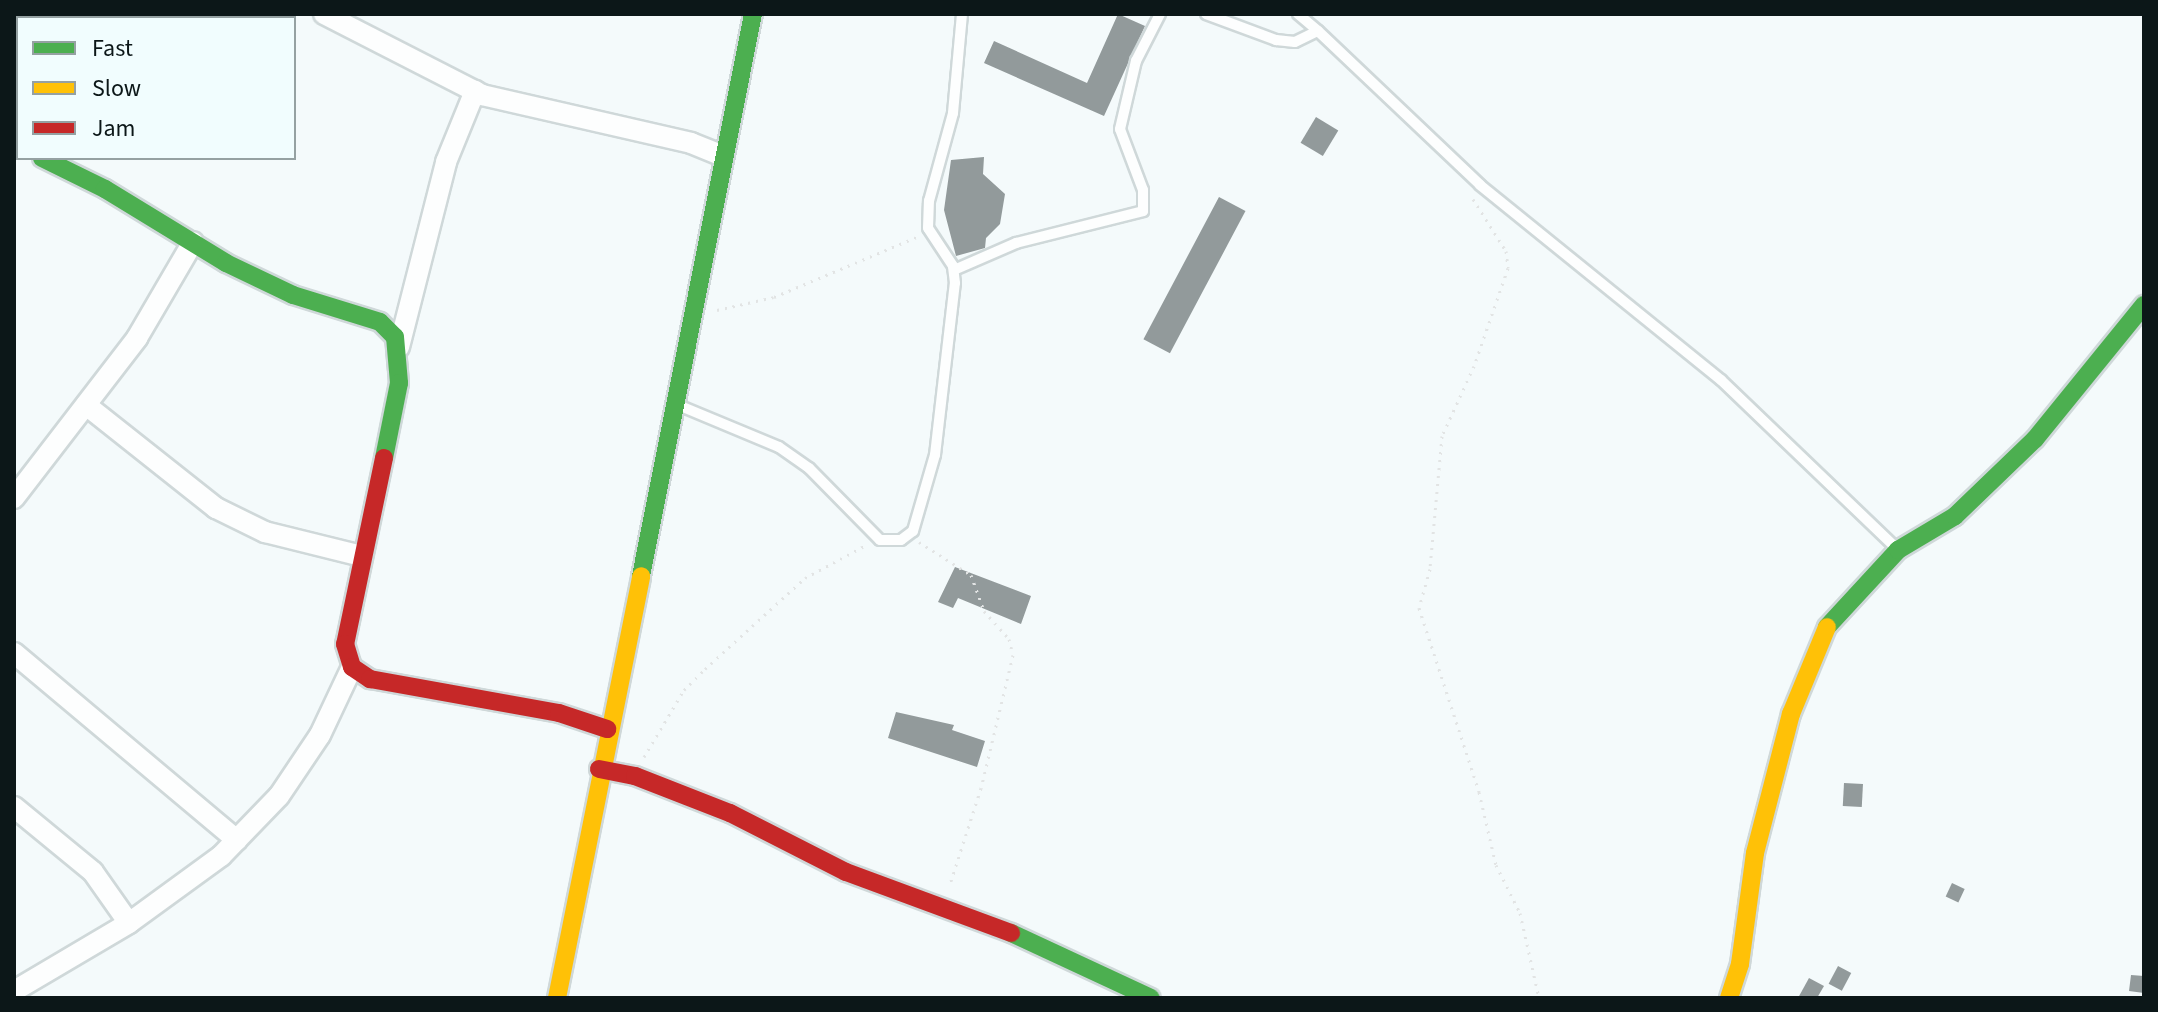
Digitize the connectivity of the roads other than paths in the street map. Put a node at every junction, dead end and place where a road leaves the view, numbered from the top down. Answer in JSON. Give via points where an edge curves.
{"nodes":[{"id":1,"x":324,"y":14,"type":"edge"},
{"id":2,"x":753,"y":14,"type":"edge"},
{"id":3,"x":962,"y":14,"type":"edge"},
{"id":4,"x":1160,"y":14,"type":"edge"},
{"id":5,"x":1206,"y":14,"type":"edge"},
{"id":6,"x":1298,"y":14,"type":"edge"},
{"id":7,"x":1318,"y":31,"type":"junction"},
{"id":8,"x":16,"y":49,"type":"edge"},
{"id":9,"x":14,"y":76,"type":"edge"},
{"id":10,"x":475,"y":91,"type":"junction"},
{"id":11,"x":723,"y":156,"type":"junction"},
{"id":12,"x":46,"y":160,"type":"edge"},
{"id":13,"x":193,"y":242,"type":"junction"},
{"id":14,"x":954,"y":270,"type":"junction"},
{"id":15,"x":2144,"y":305,"type":"edge"},
{"id":16,"x":399,"y":347,"type":"junction"},
{"id":17,"x":672,"y":403,"type":"junction"},
{"id":18,"x":86,"y":405,"type":"junction"},
{"id":19,"x":14,"y":498,"type":"edge"},
{"id":20,"x":1898,"y":550,"type":"junction"},
{"id":21,"x":362,"y":556,"type":"junction"},
{"id":22,"x":14,"y":653,"type":"edge"},
{"id":23,"x":352,"y":667,"type":"junction"},
{"id":24,"x":607,"y":729,"type":"junction"},
{"id":25,"x":599,"y":769,"type":"junction"},
{"id":26,"x":14,"y":807,"type":"edge"},
{"id":27,"x":237,"y":840,"type":"junction"},
{"id":28,"x":129,"y":923,"type":"junction"},
{"id":29,"x":14,"y":991,"type":"edge"},
{"id":30,"x":557,"y":998,"type":"edge"},
{"id":31,"x":1151,"y":998,"type":"edge"},
{"id":32,"x":1729,"y":998,"type":"edge"}],
"edges":[{"from":1,"to":10,"type":"street"},
{"from":2,"to":11,"type":"street"},
{"from":3,"to":14,"type":"lane","via":[[953,113],[929,201],[930,232]]},
{"from":4,"to":14,"type":"lane","via":[[1136,61],[1120,129],[1143,190],[1143,211],[1016,243]]},
{"from":5,"to":7,"type":"lane","via":[[1276,40],[1295,42]]},
{"from":6,"to":7,"type":"lane"},
{"from":7,"to":20,"type":"lane","via":[[1480,185],[1721,380]]},
{"from":8,"to":9,"type":"street"},
{"from":10,"to":11,"type":"street","via":[[691,143]]},
{"from":10,"to":16,"type":"street","via":[[442,176]]},
{"from":11,"to":17,"type":"street"},
{"from":12,"to":13,"type":"street"},
{"from":13,"to":16,"type":"street","via":[[293,295],[380,322],[390,328]]},
{"from":13,"to":18,"type":"street","via":[[137,338]]},
{"from":14,"to":17,"type":"lane","via":[[935,455],[910,534],[893,542],[880,540],[809,468],[779,447]]},
{"from":15,"to":20,"type":"street","via":[[2016,458],[1955,516]]},
{"from":16,"to":21,"type":"street","via":[[399,383]]},
{"from":17,"to":24,"type":"street"},
{"from":18,"to":19,"type":"street"},
{"from":18,"to":21,"type":"street","via":[[216,508],[265,532]]},
{"from":20,"to":32,"type":"street","via":[[1838,609],[1810,656],[1755,853],[1740,964]]},
{"from":21,"to":23,"type":"street","via":[[345,644]]},
{"from":22,"to":27,"type":"street"},
{"from":23,"to":24,"type":"street","via":[[370,679],[559,713]]},
{"from":23,"to":27,"type":"street","via":[[302,762],[279,796]]},
{"from":24,"to":25,"type":"street"},
{"from":25,"to":30,"type":"street"},
{"from":25,"to":31,"type":"street","via":[[635,776],[730,813],[846,872],[1001,928]]},
{"from":26,"to":28,"type":"street","via":[[93,872]]},
{"from":27,"to":28,"type":"street"},
{"from":28,"to":29,"type":"street"}]}
